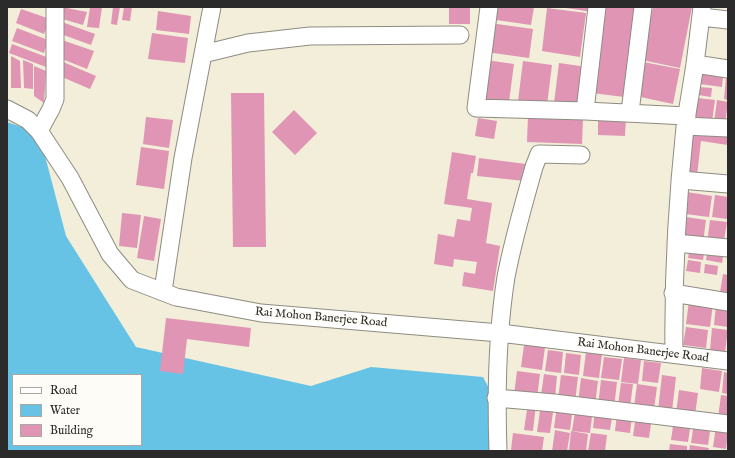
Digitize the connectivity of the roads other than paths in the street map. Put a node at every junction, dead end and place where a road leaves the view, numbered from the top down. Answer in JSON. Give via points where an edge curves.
{"nodes":[{"id":1,"x":55,"y":7,"type":"edge"},
{"id":2,"x":212,"y":7,"type":"edge"},
{"id":3,"x":489,"y":7,"type":"edge"},
{"id":4,"x":597,"y":7,"type":"edge"},
{"id":5,"x":643,"y":7,"type":"edge"},
{"id":6,"x":701,"y":12,"type":"edge"},
{"id":7,"x":728,"y":20,"type":"edge"},
{"id":8,"x":460,"y":35,"type":"dead end"},
{"id":9,"x":203,"y":54,"type":"junction"},
{"id":10,"x":695,"y":64,"type":"junction"},
{"id":11,"x":728,"y":69,"type":"edge"},
{"id":12,"x":7,"y":109,"type":"edge"},
{"id":13,"x":585,"y":111,"type":"junction"},
{"id":14,"x":630,"y":112,"type":"junction"},
{"id":15,"x":686,"y":122,"type":"junction"},
{"id":16,"x":728,"y":128,"type":"edge"},
{"id":17,"x":38,"y":131,"type":"junction"},
{"id":18,"x":581,"y":155,"type":"dead end"},
{"id":19,"x":681,"y":180,"type":"junction"},
{"id":20,"x":728,"y":184,"type":"edge"},
{"id":21,"x":676,"y":244,"type":"junction"},
{"id":22,"x":728,"y":248,"type":"edge"},
{"id":23,"x":163,"y":291,"type":"junction"},
{"id":24,"x":673,"y":293,"type":"junction"},
{"id":25,"x":728,"y":302,"type":"edge"},
{"id":26,"x":500,"y":333,"type":"junction"},
{"id":27,"x":674,"y":354,"type":"junction"},
{"id":28,"x":728,"y":361,"type":"edge"},
{"id":29,"x":496,"y":398,"type":"junction"},
{"id":30,"x":728,"y":424,"type":"edge"},
{"id":31,"x":498,"y":451,"type":"edge"}],
"edges":[{"from":1,"to":17,"type":"street","via":[[54,99]]},
{"from":2,"to":9,"type":"street"},
{"from":3,"to":13,"type":"street","via":[[476,108]]},
{"from":4,"to":13,"type":"street"},
{"from":5,"to":14,"type":"street"},
{"from":6,"to":7,"type":"street"},
{"from":6,"to":10,"type":"street"},
{"from":8,"to":9,"type":"street","via":[[310,36],[248,43]]},
{"from":9,"to":23,"type":"street","via":[[183,158]]},
{"from":10,"to":11,"type":"street"},
{"from":10,"to":15,"type":"street"},
{"from":12,"to":17,"type":"street","name":"Rai Mohon Banerjee Road","via":[[28,120]]},
{"from":13,"to":14,"type":"street"},
{"from":14,"to":15,"type":"street"},
{"from":15,"to":16,"type":"street"},
{"from":15,"to":19,"type":"street"},
{"from":17,"to":23,"type":"street","name":"Rai Mohon Banerjee Road","via":[[70,178],[110,254],[132,280]]},
{"from":18,"to":26,"type":"street","via":[[539,154],[506,276]]},
{"from":19,"to":20,"type":"street"},
{"from":19,"to":21,"type":"street"},
{"from":21,"to":22,"type":"street"},
{"from":21,"to":24,"type":"street"},
{"from":23,"to":26,"type":"street","name":"Rai Mohon Banerjee Road","via":[[176,297],[261,313]]},
{"from":24,"to":25,"type":"street"},
{"from":24,"to":27,"type":"street"},
{"from":26,"to":27,"type":"street","name":"Rai Mohon Banerjee Road"},
{"from":26,"to":29,"type":"street"},
{"from":27,"to":28,"type":"street","name":"Rai Mohon Banerjee Road"},
{"from":29,"to":30,"type":"street"},
{"from":29,"to":31,"type":"street"}]}
